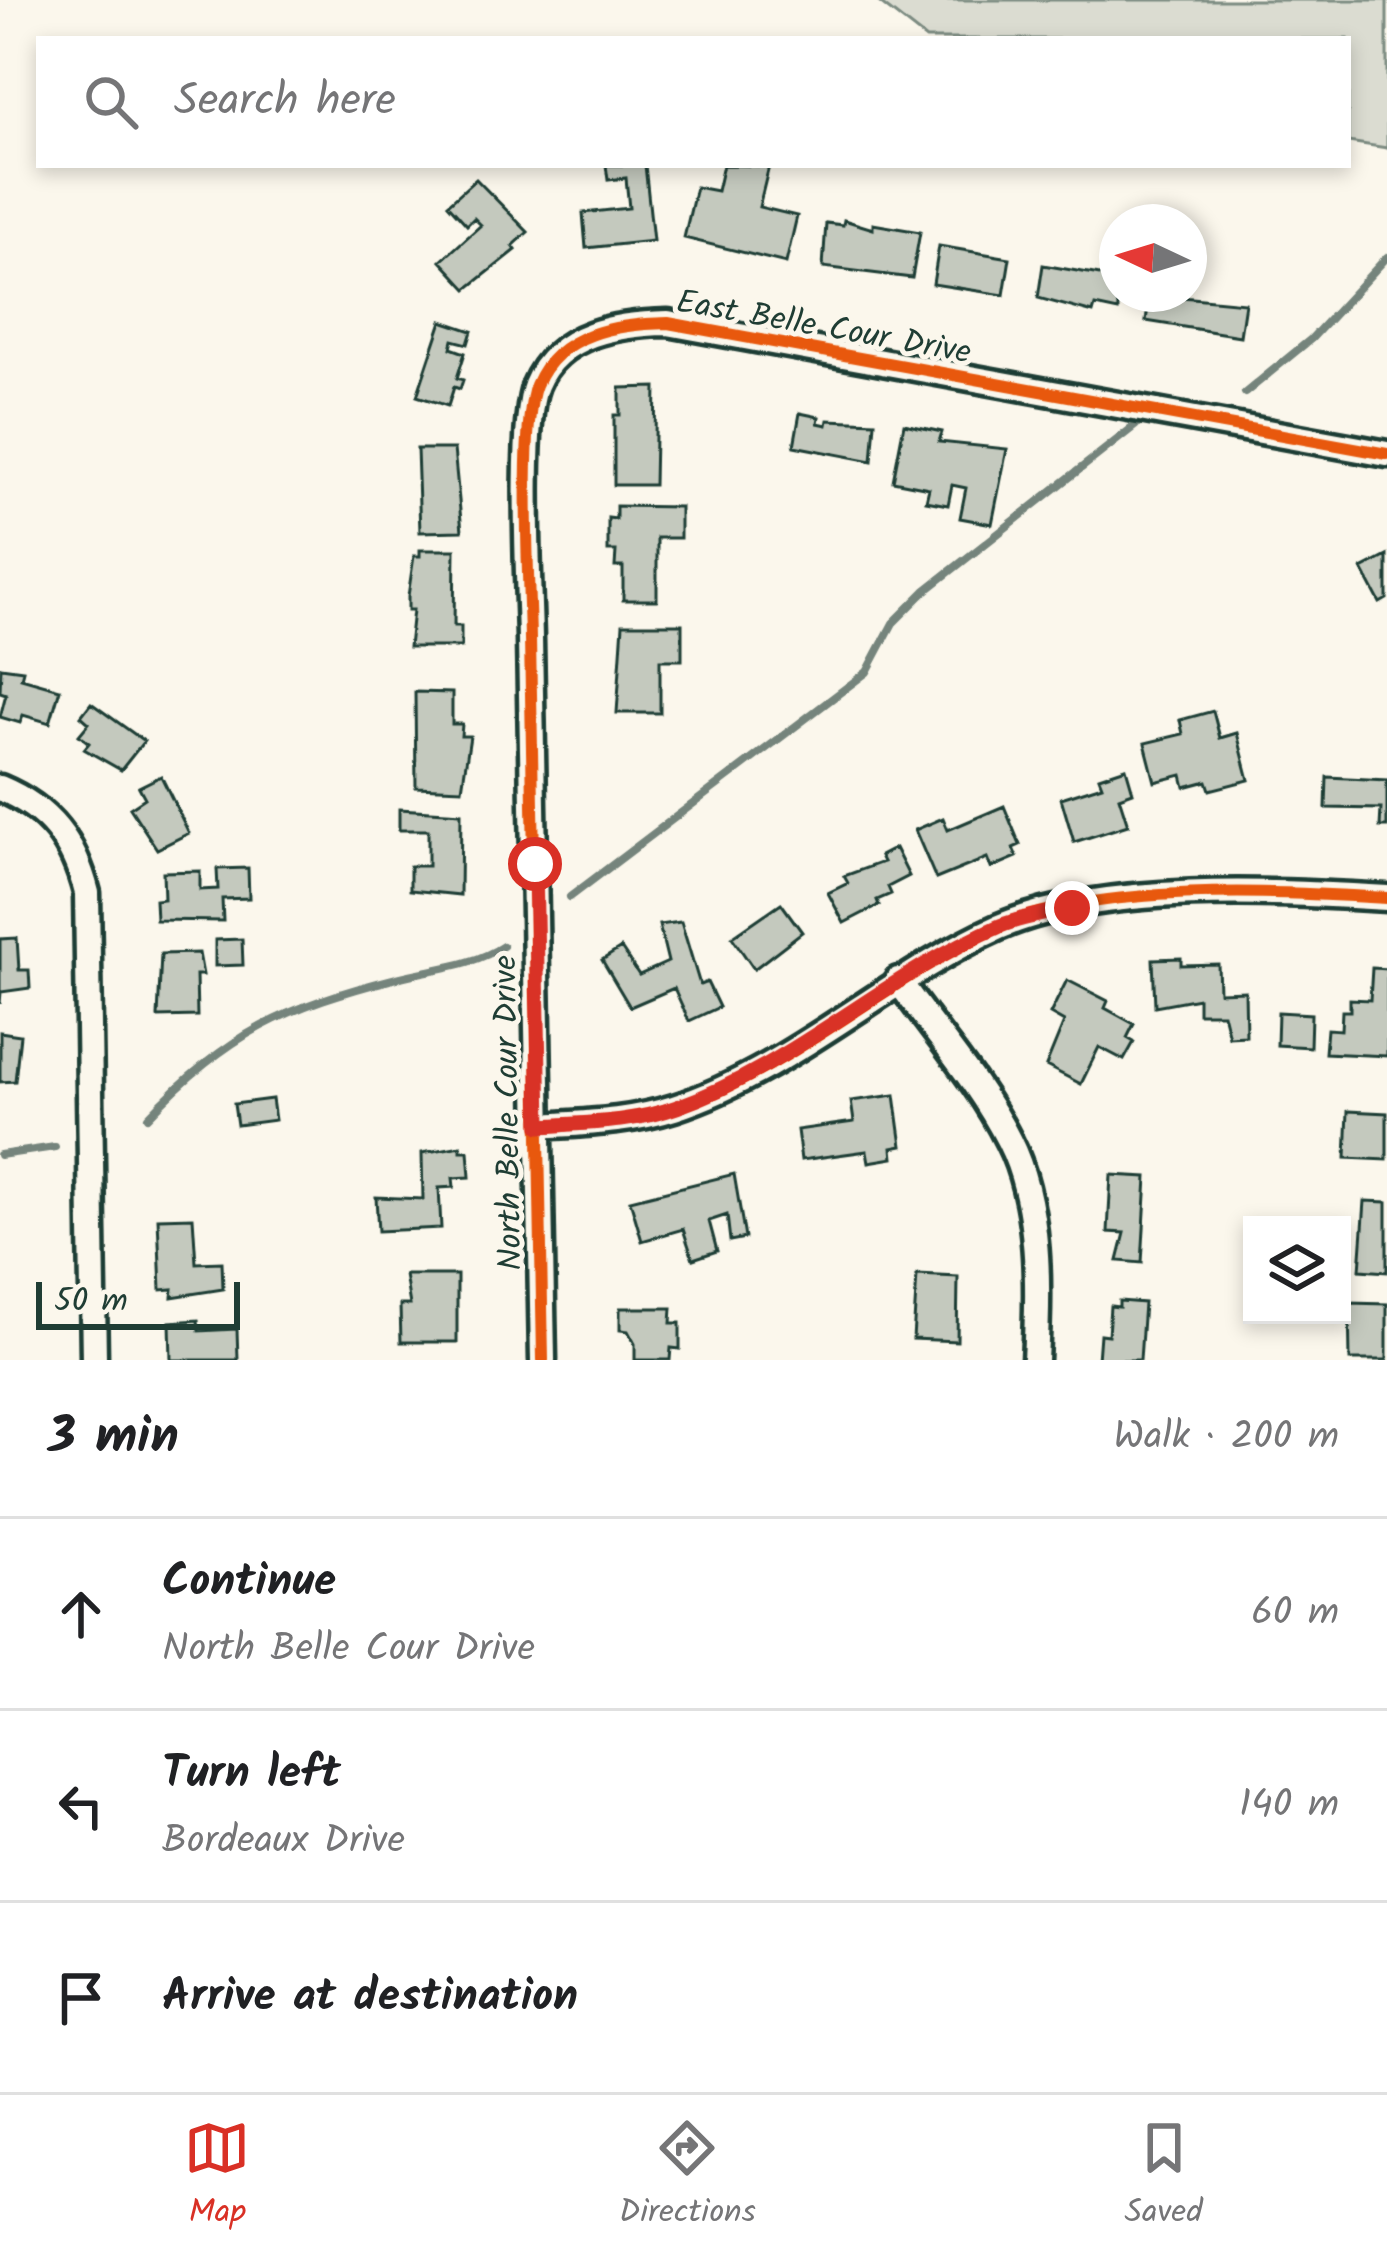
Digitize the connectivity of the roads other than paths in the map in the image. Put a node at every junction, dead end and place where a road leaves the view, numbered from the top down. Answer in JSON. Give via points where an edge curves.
{"nodes":[{"id":1,"x":1387,"y":454,"type":"edge"},
{"id":2,"x":0,"y":788,"type":"edge"},
{"id":3,"x":535,"y":864,"type":"joint"},
{"id":4,"x":1387,"y":898,"type":"edge"},
{"id":5,"x":898,"y":980,"type":"junction"},
{"id":6,"x":540,"y":1126,"type":"junction"},
{"id":7,"x":94,"y":1360,"type":"edge"},
{"id":8,"x":543,"y":1360,"type":"edge"},
{"id":9,"x":1035,"y":1360,"type":"edge"}],
"edges":[{"from":1,"to":3,"type":"street","name":"East Belle Cour Drive","via":[[668,323],[634,323],[572,342],[536,386],[531,424]]},
{"from":2,"to":7,"type":"street","via":[[29,800],[77,854],[87,893]]},
{"from":3,"to":6,"type":"street","name":"North Belle Cour Drive"},
{"from":4,"to":5,"type":"street","via":[[1211,892],[1072,908],[1003,925]]},
{"from":5,"to":6,"type":"street","via":[[798,1049],[675,1108]]},
{"from":5,"to":9,"type":"street","via":[[1011,1145],[1034,1249]]},
{"from":6,"to":8,"type":"street","name":"North Belle Cour Drive"}]}
